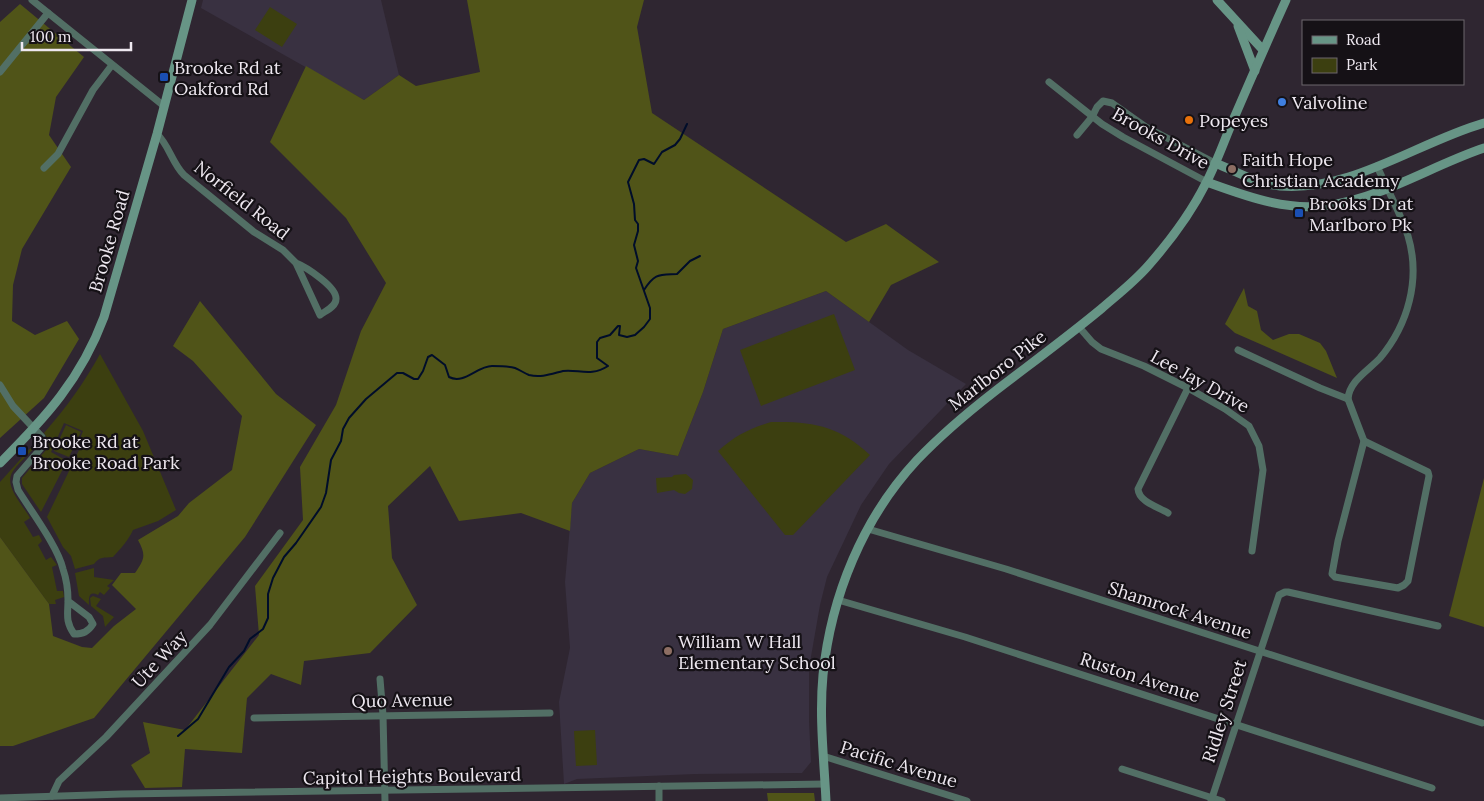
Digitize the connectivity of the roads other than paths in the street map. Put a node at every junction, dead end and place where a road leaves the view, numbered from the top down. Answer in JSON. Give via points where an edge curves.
{"nodes":[{"id":1,"x":32,"y":0,"type":"edge"},
{"id":2,"x":192,"y":0,"type":"edge"},
{"id":3,"x":1217,"y":0,"type":"edge"},
{"id":4,"x":1286,"y":0,"type":"edge"},
{"id":5,"x":48,"y":12,"type":"junction"},
{"id":6,"x":1235,"y":19,"type":"junction"},
{"id":7,"x":1263,"y":50,"type":"junction"},
{"id":8,"x":112,"y":64,"type":"junction"},
{"id":9,"x":1255,"y":71,"type":"junction"},
{"id":10,"x":0,"y":72,"type":"edge"},
{"id":11,"x":1049,"y":82,"type":"dead end"},
{"id":12,"x":164,"y":106,"type":"junction"},
{"id":13,"x":1092,"y":117,"type":"junction"},
{"id":14,"x":1484,"y":123,"type":"edge"},
{"id":15,"x":157,"y":134,"type":"junction"},
{"id":16,"x":1077,"y":136,"type":"dead end"},
{"id":17,"x":1484,"y":148,"type":"edge"},
{"id":18,"x":1214,"y":163,"type":"junction"},
{"id":19,"x":1377,"y":166,"type":"junction"},
{"id":20,"x":44,"y":168,"type":"dead end"},
{"id":21,"x":1207,"y":182,"type":"junction"},
{"id":22,"x":1387,"y":188,"type":"junction"},
{"id":23,"x":296,"y":263,"type":"junction"},
{"id":24,"x":1079,"y":327,"type":"junction"},
{"id":25,"x":1238,"y":350,"type":"dead end"},
{"id":26,"x":0,"y":385,"type":"edge"},
{"id":27,"x":1188,"y":388,"type":"junction"},
{"id":28,"x":1348,"y":399,"type":"junction"},
{"id":29,"x":34,"y":429,"type":"junction"},
{"id":30,"x":1364,"y":441,"type":"junction"},
{"id":31,"x":0,"y":463,"type":"edge"},
{"id":32,"x":1168,"y":513,"type":"dead end"},
{"id":33,"x":868,"y":529,"type":"junction"},
{"id":34,"x":280,"y":533,"type":"dead end"},
{"id":35,"x":1252,"y":551,"type":"dead end"},
{"id":36,"x":838,"y":600,"type":"junction"},
{"id":37,"x":68,"y":601,"type":"junction"},
{"id":38,"x":1438,"y":626,"type":"dead end"},
{"id":39,"x":1260,"y":652,"type":"junction"},
{"id":40,"x":380,"y":679,"type":"dead end"},
{"id":41,"x":550,"y":713,"type":"dead end"},
{"id":42,"x":383,"y":716,"type":"junction"},
{"id":43,"x":254,"y":718,"type":"dead end"},
{"id":44,"x":1482,"y":723,"type":"dead end"},
{"id":45,"x":1236,"y":724,"type":"junction"},
{"id":46,"x":823,"y":756,"type":"junction"},
{"id":47,"x":1122,"y":769,"type":"dead end"},
{"id":48,"x":825,"y":784,"type":"junction"},
{"id":49,"x":659,"y":786,"type":"junction"},
{"id":50,"x":1432,"y":788,"type":"dead end"},
{"id":51,"x":385,"y":792,"type":"junction"},
{"id":52,"x":52,"y":796,"type":"junction"},
{"id":53,"x":0,"y":798,"type":"edge"},
{"id":54,"x":122,"y":798,"type":"edge"},
{"id":55,"x":1211,"y":799,"type":"edge"},
{"id":56,"x":385,"y":801,"type":"edge"},
{"id":57,"x":659,"y":801,"type":"edge"},
{"id":58,"x":826,"y":801,"type":"edge"},
{"id":59,"x":967,"y":801,"type":"edge"},
{"id":60,"x":1222,"y":801,"type":"edge"}],
"edges":[{"from":1,"to":5,"type":"street"},
{"from":2,"to":12,"type":"street","name":"Brooke Road"},
{"from":3,"to":6,"type":"street"},
{"from":4,"to":7,"type":"street","name":"Marlboro Pike"},
{"from":5,"to":8,"type":"street"},
{"from":5,"to":10,"type":"street"},
{"from":6,"to":7,"type":"street"},
{"from":6,"to":9,"type":"street"},
{"from":7,"to":9,"type":"street","name":"Marlboro Pike"},
{"from":8,"to":12,"type":"street"},
{"from":8,"to":20,"type":"street","via":[[93,90],[58,154]]},
{"from":9,"to":18,"type":"street","name":"Marlboro Pike"},
{"from":11,"to":13,"type":"street"},
{"from":12,"to":15,"type":"street","name":"Brooke Road"},
{"from":13,"to":16,"type":"street"},
{"from":13,"to":18,"type":"street","name":"Brooks Drive","via":[[1103,101],[1112,103],[1146,126]]},
{"from":13,"to":21,"type":"street","name":"Brooks Drive","via":[[1123,138]]},
{"from":14,"to":19,"type":"street","name":"Brooks Drive"},
{"from":15,"to":23,"type":"street","name":"Norfield Road","via":[[184,175]]},
{"from":15,"to":29,"type":"street","name":"Brooke Road","via":[[95,340],[80,370]]},
{"from":17,"to":22,"type":"street","name":"Brooks Drive"},
{"from":18,"to":19,"type":"street","name":"Brooks Drive","via":[[1279,186],[1342,178]]},
{"from":18,"to":21,"type":"street","name":"Marlboro Pike"},
{"from":19,"to":22,"type":"street"},
{"from":21,"to":22,"type":"street","name":"Brooks Drive","via":[[1255,199],[1292,206],[1328,206]]},
{"from":21,"to":24,"type":"street","name":"Marlboro Pike","via":[[1180,225],[1146,268]]},
{"from":22,"to":28,"type":"street","via":[[1406,230],[1413,272],[1412,294],[1393,340],[1354,384]]},
{"from":23,"to":23,"type":"street","name":"Norfield Road","via":[[327,284],[335,294],[334,305],[320,315]]},
{"from":24,"to":27,"type":"street","name":"Lee Jay Drive","via":[[1105,351]]},
{"from":24,"to":33,"type":"street","name":"Marlboro Pike","via":[[946,431],[910,468]]},
{"from":25,"to":28,"type":"street"},
{"from":26,"to":29,"type":"street","via":[[12,406]]},
{"from":27,"to":32,"type":"street","via":[[1138,489],[1144,500]]},
{"from":27,"to":35,"type":"street","name":"Lee Jay Drive","via":[[1243,420],[1257,440],[1263,470]]},
{"from":28,"to":30,"type":"street"},
{"from":29,"to":31,"type":"street","name":"Brooke Road"},
{"from":29,"to":37,"type":"street","via":[[42,437],[42,447],[17,476],[16,482],[58,554]]},
{"from":30,"to":30,"type":"street","via":[[1332,572],[1335,577],[1402,587],[1407,582],[1428,472]]},
{"from":33,"to":36,"type":"street","name":"Marlboro Pike"},
{"from":33,"to":39,"type":"street","name":"Shamrock Avenue","via":[[1006,569]]},
{"from":34,"to":52,"type":"street","name":"Ute Way","via":[[210,626],[106,737],[59,781]]},
{"from":36,"to":45,"type":"street","name":"Ruston Avenue"},
{"from":36,"to":46,"type":"street","name":"Marlboro Pike","via":[[823,675]]},
{"from":37,"to":37,"type":"street","via":[[69,627],[74,634],[81,634],[92,624]]},
{"from":38,"to":39,"type":"street","name":"Ridley Street","via":[[1285,592],[1279,594],[1275,603]]},
{"from":39,"to":44,"type":"street","name":"Shamrock Avenue"},
{"from":39,"to":45,"type":"street","name":"Ridley Street"},
{"from":40,"to":42,"type":"street"},
{"from":41,"to":42,"type":"street","name":"Quo Avenue"},
{"from":42,"to":43,"type":"street","name":"Quo Avenue"},
{"from":42,"to":51,"type":"street"},
{"from":45,"to":50,"type":"street","name":"Ruston Avenue"},
{"from":45,"to":55,"type":"street","name":"Ridley Street"},
{"from":46,"to":48,"type":"street","name":"Marlboro Pike"},
{"from":46,"to":59,"type":"street","name":"Pacific Avenue"},
{"from":47,"to":55,"type":"street"},
{"from":48,"to":49,"type":"street","name":"Capitol Heights Boulevard"},
{"from":48,"to":58,"type":"street","name":"Marlboro Pike"},
{"from":49,"to":51,"type":"street","name":"Capitol Heights Boulevard"},
{"from":49,"to":57,"type":"street"},
{"from":51,"to":54,"type":"street","name":"Capitol Heights Boulevard"},
{"from":51,"to":56,"type":"street"},
{"from":52,"to":53,"type":"street","name":"Capitol Heights Boulevard"},
{"from":52,"to":54,"type":"street","name":"Capitol Heights Boulevard"},
{"from":55,"to":60,"type":"street"}]}
